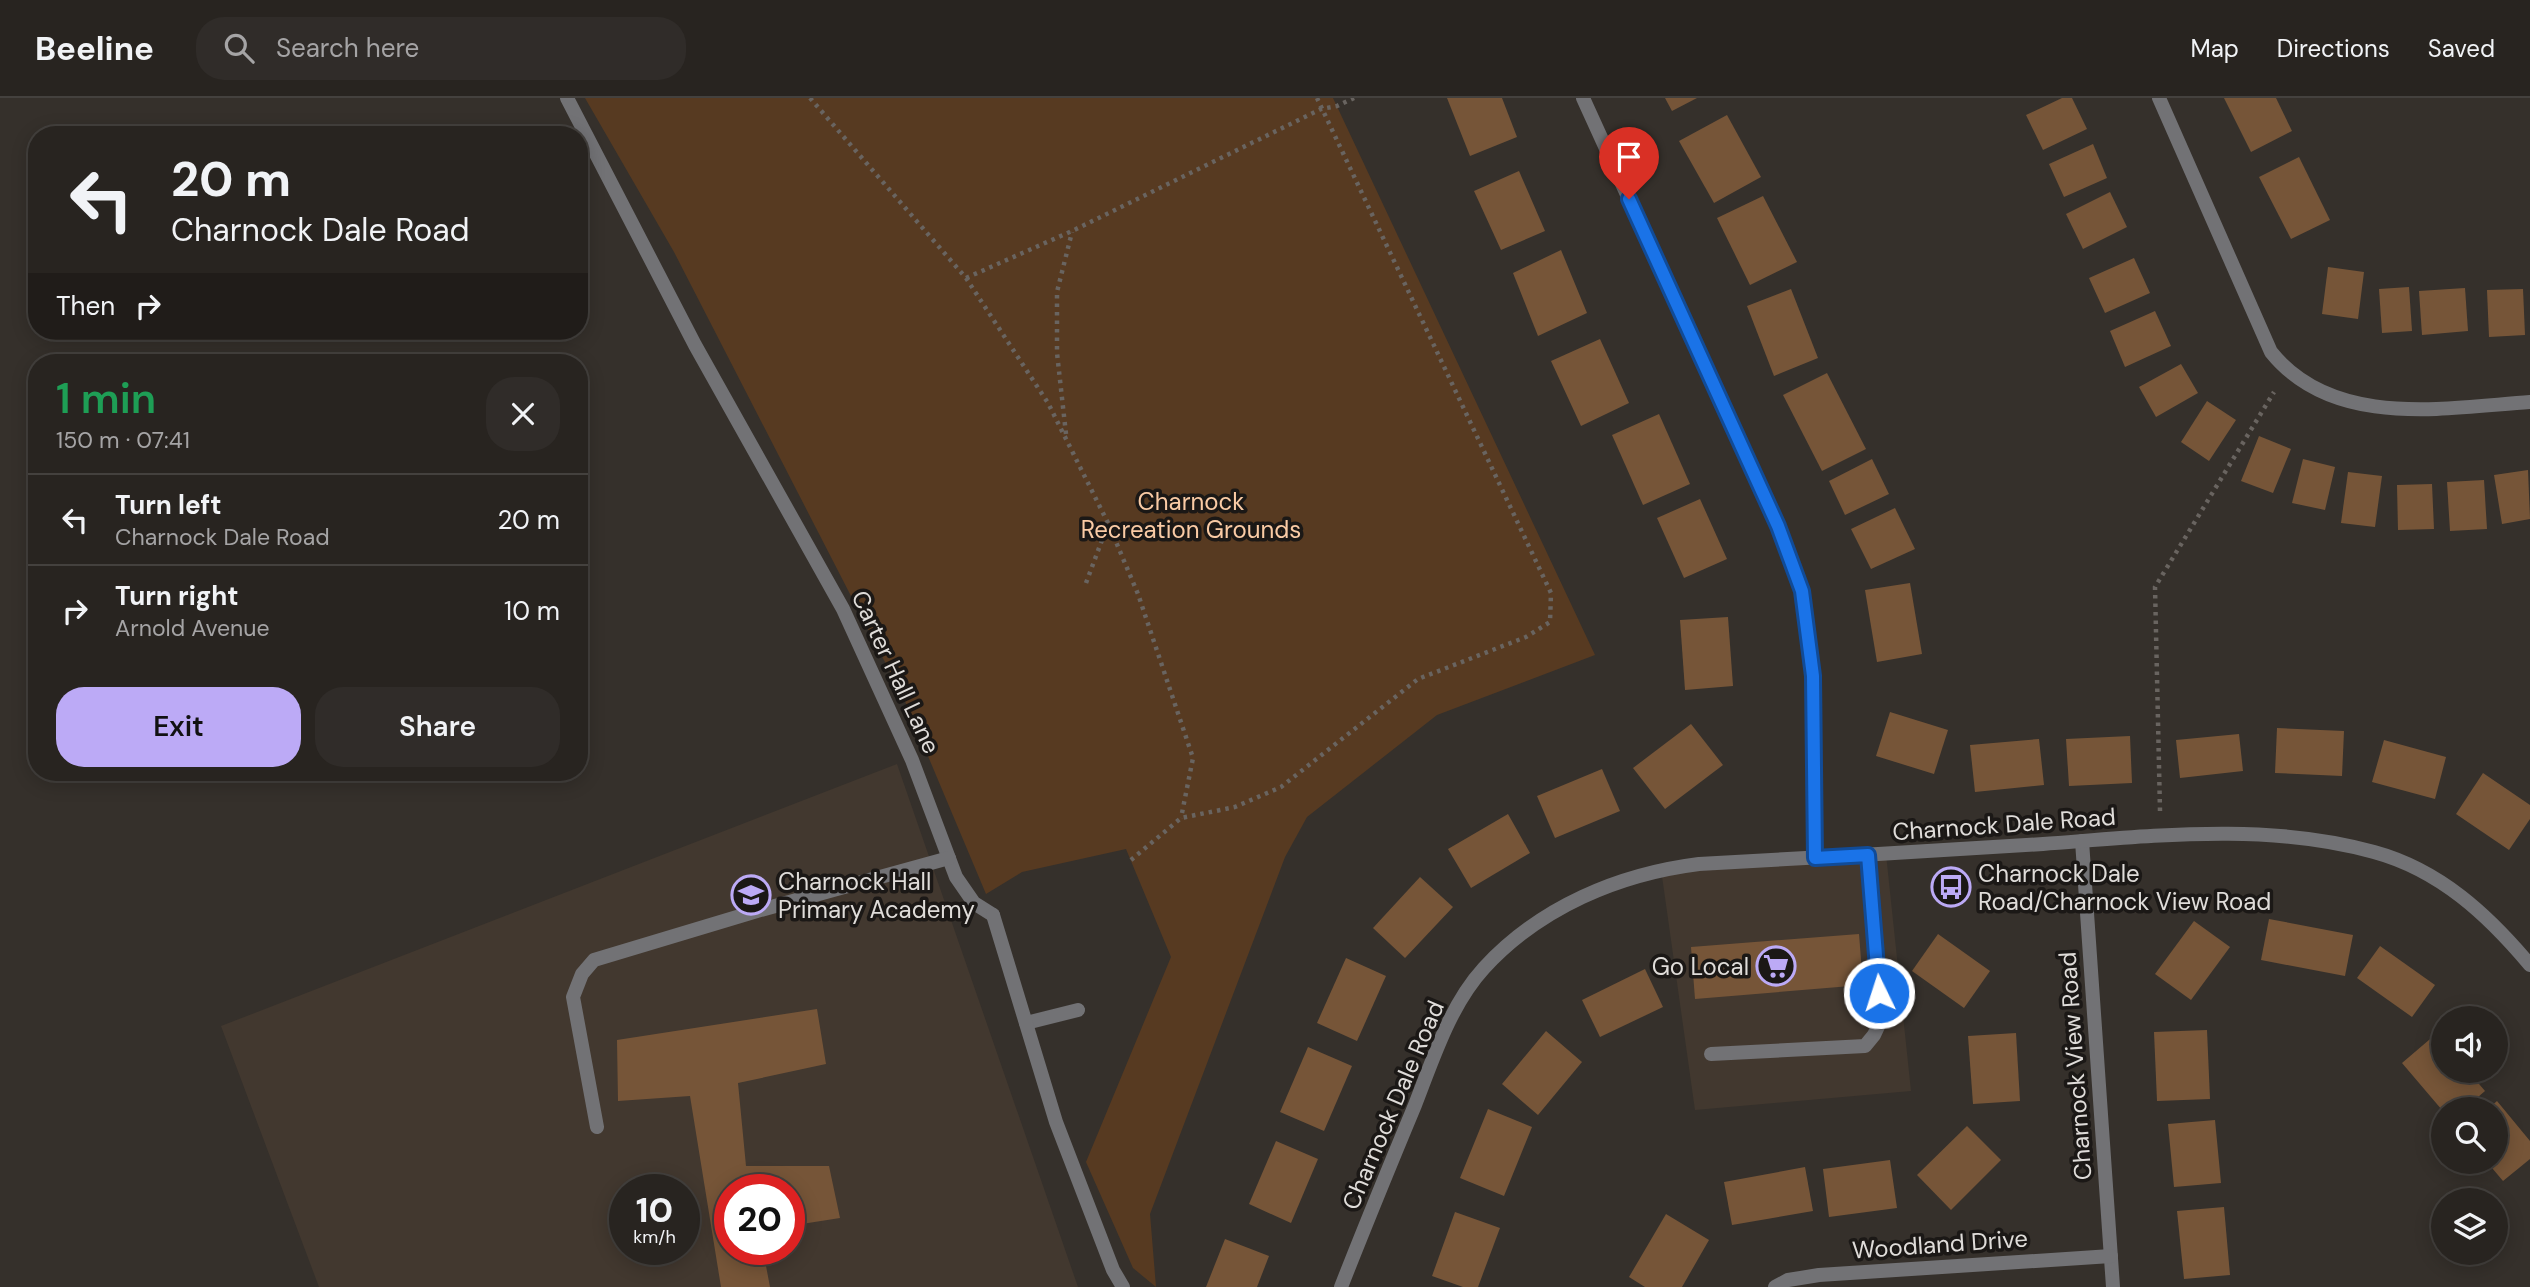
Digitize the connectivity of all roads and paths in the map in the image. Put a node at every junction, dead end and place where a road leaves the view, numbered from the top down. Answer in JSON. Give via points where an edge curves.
{"nodes":[{"id":1,"x":567,"y":98,"type":"edge"},
{"id":2,"x":810,"y":98,"type":"edge"},
{"id":3,"x":1317,"y":98,"type":"edge"},
{"id":4,"x":1354,"y":98,"type":"edge"},
{"id":5,"x":1583,"y":98,"type":"edge"},
{"id":6,"x":2159,"y":98,"type":"edge"},
{"id":7,"x":1321,"y":109,"type":"junction"},
{"id":8,"x":582,"y":126,"type":"edge"},
{"id":9,"x":588,"y":139,"type":"edge"},
{"id":10,"x":1072,"y":231,"type":"junction"},
{"id":11,"x":966,"y":278,"type":"junction"},
{"id":12,"x":2287,"y":372,"type":"junction"},
{"id":13,"x":2530,"y":402,"type":"edge"},
{"id":14,"x":1073,"y":456,"type":"junction"},
{"id":15,"x":1108,"y":523,"type":"junction"},
{"id":16,"x":1086,"y":583,"type":"dead end"},
{"id":17,"x":1181,"y":818,"type":"junction"},
{"id":18,"x":2160,"y":837,"type":"junction"},
{"id":19,"x":2082,"y":841,"type":"junction"},
{"id":20,"x":1868,"y":855,"type":"junction"},
{"id":21,"x":948,"y":858,"type":"junction"},
{"id":22,"x":1815,"y":858,"type":"junction"},
{"id":23,"x":1131,"y":860,"type":"dead end"},
{"id":24,"x":2530,"y":965,"type":"edge"},
{"id":25,"x":1078,"y":1010,"type":"dead end"},
{"id":26,"x":1026,"y":1023,"type":"junction"},
{"id":27,"x":1711,"y":1054,"type":"dead end"},
{"id":28,"x":597,"y":1128,"type":"dead end"},
{"id":29,"x":2111,"y":1256,"type":"junction"},
{"id":30,"x":1123,"y":1287,"type":"edge"},
{"id":31,"x":1341,"y":1287,"type":"edge"},
{"id":32,"x":1775,"y":1287,"type":"edge"},
{"id":33,"x":2113,"y":1287,"type":"edge"}],
"edges":[{"from":1,"to":8,"type":"street","name":"Carter Hall Lane"},
{"from":2,"to":11,"type":"path"},
{"from":3,"to":7,"type":"path"},
{"from":4,"to":7,"type":"path"},
{"from":5,"to":22,"type":"street","via":[[1778,526],[1802,591],[1813,676]]},
{"from":6,"to":12,"type":"street","via":[[2271,352]]},
{"from":7,"to":10,"type":"path"},
{"from":7,"to":17,"type":"path","via":[[1551,593],[1550,622],[1526,637],[1418,679],[1281,788],[1235,807]]},
{"from":9,"to":21,"type":"street","name":"Carter Hall Lane","via":[[695,345],[842,609],[912,760]]},
{"from":10,"to":11,"type":"path"},
{"from":10,"to":14,"type":"path","via":[[1057,292],[1056,319],[1065,431]]},
{"from":11,"to":14,"type":"path","via":[[1048,403]]},
{"from":12,"to":13,"type":"street","via":[[2346,401],[2377,407],[2416,410]]},
{"from":12,"to":18,"type":"path","via":[[2155,587]]},
{"from":14,"to":15,"type":"path"},
{"from":15,"to":16,"type":"path"},
{"from":15,"to":17,"type":"path","via":[[1138,594],[1192,758]]},
{"from":17,"to":23,"type":"path"},
{"from":18,"to":19,"type":"street","name":"Charnock Dale Road"},
{"from":18,"to":24,"type":"street","name":"Charnock Dale Road","via":[[2304,837],[2376,852],[2423,871],[2468,900]]},
{"from":19,"to":20,"type":"street","name":"Charnock Dale Road"},
{"from":19,"to":29,"type":"street","name":"Charnock View Road"},
{"from":20,"to":22,"type":"street","name":"Charnock Dale Road"},
{"from":20,"to":27,"type":"street","via":[[1881,1020],[1866,1046]]},
{"from":21,"to":26,"type":"street","name":"Carter Hall Lane","via":[[974,903],[993,915]]},
{"from":21,"to":28,"type":"street","via":[[594,960],[582,974],[573,997]]},
{"from":22,"to":31,"type":"street","name":"Charnock Dale Road","via":[[1699,864],[1630,877],[1571,902],[1516,937],[1482,970],[1456,1009]]},
{"from":25,"to":26,"type":"street"},
{"from":26,"to":30,"type":"street","name":"Carter Hall Lane","via":[[1056,1122]]},
{"from":29,"to":32,"type":"street","name":"Woodland Drive","via":[[1819,1275]]},
{"from":29,"to":33,"type":"street","name":"Charnock View Road"}]}
